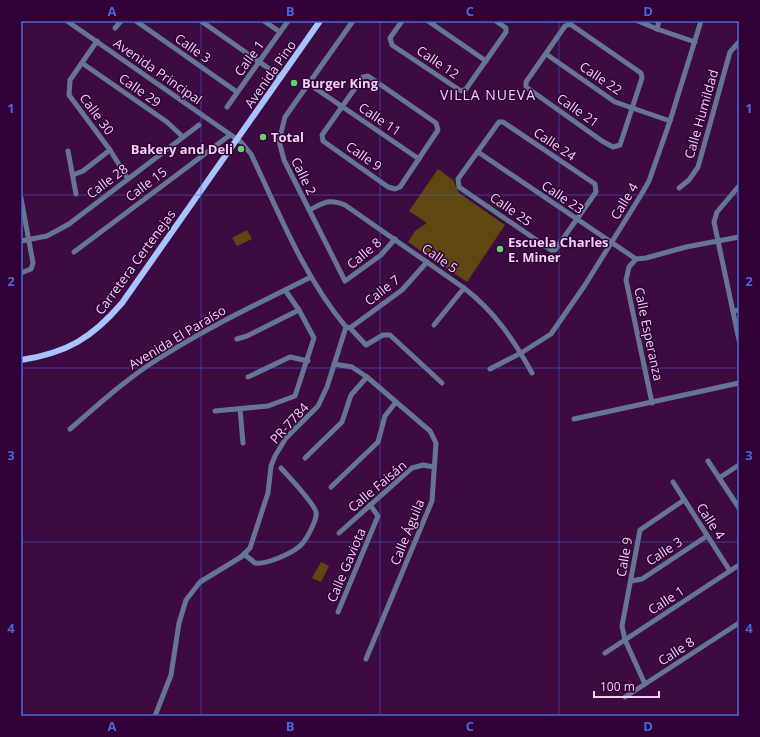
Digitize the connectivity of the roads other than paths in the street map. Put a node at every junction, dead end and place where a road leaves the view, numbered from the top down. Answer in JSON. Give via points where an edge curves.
{"nodes":[{"id":1,"x":67,"y":21,"type":"edge"},
{"id":2,"x":121,"y":21,"type":"edge"},
{"id":3,"x":136,"y":21,"type":"edge"},
{"id":4,"x":201,"y":21,"type":"edge"},
{"id":5,"x":264,"y":21,"type":"edge"},
{"id":6,"x":288,"y":21,"type":"edge"},
{"id":7,"x":320,"y":21,"type":"edge"},
{"id":8,"x":353,"y":21,"type":"edge"},
{"id":9,"x":402,"y":21,"type":"edge"},
{"id":10,"x":428,"y":21,"type":"edge"},
{"id":11,"x":496,"y":21,"type":"edge"},
{"id":12,"x":638,"y":21,"type":"edge"},
{"id":13,"x":659,"y":21,"type":"edge"},
{"id":14,"x":701,"y":21,"type":"edge"},
{"id":15,"x":115,"y":28,"type":"dead end"},
{"id":16,"x":657,"y":29,"type":"junction"},
{"id":17,"x":280,"y":32,"type":"junction"},
{"id":18,"x":97,"y":42,"type":"junction"},
{"id":19,"x":695,"y":42,"type":"junction"},
{"id":20,"x":739,"y":42,"type":"edge"},
{"id":21,"x":546,"y":54,"type":"junction"},
{"id":22,"x":486,"y":61,"type":"junction"},
{"id":23,"x":260,"y":62,"type":"junction"},
{"id":24,"x":82,"y":63,"type":"junction"},
{"id":25,"x":281,"y":77,"type":"junction"},
{"id":26,"x":309,"y":84,"type":"junction"},
{"id":27,"x":238,"y":92,"type":"junction"},
{"id":28,"x":342,"y":106,"type":"junction"},
{"id":29,"x":227,"y":107,"type":"dead end"},
{"id":30,"x":632,"y":109,"type":"junction"},
{"id":31,"x":670,"y":121,"type":"junction"},
{"id":32,"x":199,"y":125,"type":"dead end"},
{"id":33,"x":230,"y":135,"type":"junction"},
{"id":34,"x":183,"y":137,"type":"junction"},
{"id":35,"x":238,"y":139,"type":"junction"},
{"id":36,"x":110,"y":150,"type":"junction"},
{"id":37,"x":68,"y":151,"type":"dead end"},
{"id":38,"x":478,"y":152,"type":"junction"},
{"id":39,"x":418,"y":159,"type":"junction"},
{"id":40,"x":73,"y":175,"type":"junction"},
{"id":41,"x":128,"y":179,"type":"junction"},
{"id":42,"x":739,"y":186,"type":"edge"},
{"id":43,"x":678,"y":188,"type":"dead end"},
{"id":44,"x":76,"y":194,"type":"dead end"},
{"id":45,"x":21,"y":198,"type":"edge"},
{"id":46,"x":309,"y":210,"type":"junction"},
{"id":47,"x":577,"y":220,"type":"junction"},
{"id":48,"x":739,"y":237,"type":"edge"},
{"id":49,"x":395,"y":239,"type":"junction"},
{"id":50,"x":29,"y":240,"type":"junction"},
{"id":51,"x":21,"y":241,"type":"edge"},
{"id":52,"x":718,"y":241,"type":"junction"},
{"id":53,"x":612,"y":242,"type":"junction"},
{"id":54,"x":74,"y":252,"type":"dead end"},
{"id":55,"x":636,"y":259,"type":"junction"},
{"id":56,"x":427,"y":262,"type":"junction"},
{"id":57,"x":21,"y":273,"type":"edge"},
{"id":58,"x":311,"y":277,"type":"junction"},
{"id":59,"x":345,"y":281,"type":"joint"},
{"id":60,"x":464,"y":288,"type":"junction"},
{"id":61,"x":285,"y":290,"type":"junction"},
{"id":62,"x":299,"y":310,"type":"junction"},
{"id":63,"x":739,"y":310,"type":"edge"},
{"id":64,"x":732,"y":311,"type":"junction"},
{"id":65,"x":434,"y":325,"type":"dead end"},
{"id":66,"x":348,"y":328,"type":"junction"},
{"id":67,"x":237,"y":339,"type":"dead end"},
{"id":68,"x":739,"y":340,"type":"edge"},
{"id":69,"x":521,"y":353,"type":"junction"},
{"id":70,"x":21,"y":360,"type":"edge"},
{"id":71,"x":308,"y":361,"type":"junction"},
{"id":72,"x":334,"y":364,"type":"junction"},
{"id":73,"x":490,"y":369,"type":"dead end"},
{"id":74,"x":532,"y":373,"type":"dead end"},
{"id":75,"x":248,"y":377,"type":"dead end"},
{"id":76,"x":367,"y":377,"type":"junction"},
{"id":77,"x":442,"y":383,"type":"dead end"},
{"id":78,"x":739,"y":383,"type":"edge"},
{"id":79,"x":396,"y":402,"type":"junction"},
{"id":80,"x":652,"y":403,"type":"junction"},
{"id":81,"x":240,"y":409,"type":"junction"},
{"id":82,"x":215,"y":411,"type":"dead end"},
{"id":83,"x":574,"y":419,"type":"dead end"},
{"id":84,"x":70,"y":429,"type":"dead end"},
{"id":85,"x":243,"y":443,"type":"dead end"},
{"id":86,"x":305,"y":458,"type":"dead end"},
{"id":87,"x":708,"y":461,"type":"dead end"},
{"id":88,"x":739,"y":465,"type":"edge"},
{"id":89,"x":434,"y":467,"type":"junction"},
{"id":90,"x":281,"y":468,"type":"dead end"},
{"id":91,"x":719,"y":478,"type":"junction"},
{"id":92,"x":673,"y":482,"type":"dead end"},
{"id":93,"x":331,"y":487,"type":"dead end"},
{"id":94,"x":684,"y":500,"type":"junction"},
{"id":95,"x":370,"y":505,"type":"junction"},
{"id":96,"x":739,"y":508,"type":"edge"},
{"id":97,"x":339,"y":533,"type":"dead end"},
{"id":98,"x":707,"y":536,"type":"junction"},
{"id":99,"x":244,"y":554,"type":"junction"},
{"id":100,"x":739,"y":565,"type":"edge"},
{"id":101,"x":730,"y":571,"type":"junction"},
{"id":102,"x":631,"y":581,"type":"junction"},
{"id":103,"x":338,"y":612,"type":"dead end"},
{"id":104,"x":739,"y":623,"type":"edge"},
{"id":105,"x":625,"y":640,"type":"junction"},
{"id":106,"x":605,"y":653,"type":"dead end"},
{"id":107,"x":366,"y":659,"type":"dead end"},
{"id":108,"x":645,"y":684,"type":"junction"},
{"id":109,"x":625,"y":697,"type":"dead end"},
{"id":110,"x":155,"y":716,"type":"edge"}],
"edges":[{"from":1,"to":18,"type":"street","name":"Avenida Principal"},
{"from":2,"to":15,"type":"street"},
{"from":3,"to":27,"type":"street","name":"Calle 3"},
{"from":4,"to":23,"type":"street"},
{"from":5,"to":17,"type":"street"},
{"from":6,"to":17,"type":"street","name":"Calle 1"},
{"from":7,"to":25,"type":"main road","name":"Avenida Pino"},
{"from":8,"to":26,"type":"street","name":"Calle 2"},
{"from":9,"to":22,"type":"street","name":"Calle 12","via":[[390,38],[392,45],[461,91],[466,89]]},
{"from":10,"to":22,"type":"street"},
{"from":11,"to":22,"type":"street","via":[[506,28],[506,32]]},
{"from":12,"to":16,"type":"street"},
{"from":13,"to":16,"type":"street"},
{"from":14,"to":19,"type":"street","name":"Calle 4"},
{"from":16,"to":19,"type":"street"},
{"from":17,"to":23,"type":"street","name":"Calle 1"},
{"from":18,"to":24,"type":"street","name":"Calle 30"},
{"from":18,"to":33,"type":"street","name":"Avenida Principal"},
{"from":19,"to":31,"type":"street","name":"Calle 4"},
{"from":20,"to":43,"type":"street","name":"Calle Humildad","via":[[730,52],[698,167],[689,180]]},
{"from":21,"to":30,"type":"street","name":"Calle 22","via":[[615,102]]},
{"from":21,"to":30,"type":"street","via":[[565,26],[570,24],[577,28],[641,73],[642,78]]},
{"from":21,"to":30,"type":"street","name":"Calle 21","via":[[526,82],[526,87],[602,141],[613,146],[620,145]]},
{"from":23,"to":25,"type":"street"},
{"from":23,"to":27,"type":"street","name":"Calle 1"},
{"from":24,"to":34,"type":"street","name":"Calle 29","via":[[167,122]]},
{"from":24,"to":36,"type":"street","name":"Calle 30","via":[[70,80],[69,95]]},
{"from":25,"to":35,"type":"main road","name":"Avenida Pino"},
{"from":26,"to":28,"type":"street","name":"Calle 11"},
{"from":26,"to":46,"type":"street","name":"Calle 2","via":[[285,117],[279,141],[284,160]]},
{"from":27,"to":29,"type":"street","name":"Calle 1"},
{"from":28,"to":39,"type":"street","name":"Calle 11"},
{"from":28,"to":39,"type":"street","via":[[363,77],[368,76],[436,123],[438,130]]},
{"from":28,"to":39,"type":"street","name":"Calle 9","via":[[322,135],[323,141],[388,187],[400,187]]},
{"from":30,"to":31,"type":"street","name":"Calle 22"},
{"from":31,"to":53,"type":"street","name":"Calle 4","via":[[649,181]]},
{"from":32,"to":34,"type":"street","name":"Calle 28"},
{"from":33,"to":35,"type":"street","name":"Avenida Principal"},
{"from":33,"to":54,"type":"street","name":"Calle 15"},
{"from":34,"to":41,"type":"street","name":"Calle 28"},
{"from":35,"to":58,"type":"street","via":[[250,154]]},
{"from":35,"to":70,"type":"main road","name":"Carretera Certenejas","via":[[122,303],[104,324],[82,341],[46,356]]},
{"from":36,"to":40,"type":"street","via":[[83,171]]},
{"from":36,"to":41,"type":"street","name":"Calle 30"},
{"from":37,"to":40,"type":"street"},
{"from":38,"to":47,"type":"street","name":"Calle 23"},
{"from":38,"to":47,"type":"street","name":"Calle 24","via":[[496,125],[503,122],[594,184],[596,192]]},
{"from":38,"to":47,"type":"street","name":"Calle 25","via":[[458,179],[459,187],[505,219],[551,250],[555,250]]},
{"from":40,"to":44,"type":"street"},
{"from":41,"to":50,"type":"street","name":"Calle 28","via":[[69,224],[47,236]]},
{"from":42,"to":52,"type":"street","via":[[717,212],[714,222]]},
{"from":45,"to":50,"type":"street"},
{"from":46,"to":49,"type":"street","name":"Calle 5","via":[[335,200]]},
{"from":46,"to":59,"type":"street","name":"Calle 2"},
{"from":47,"to":53,"type":"street","name":"Calle 23"},
{"from":48,"to":52,"type":"street"},
{"from":49,"to":56,"type":"street","name":"Calle 5"},
{"from":49,"to":59,"type":"street","name":"Calle 8","via":[[381,255]]},
{"from":50,"to":51,"type":"street","name":"Calle 28"},
{"from":50,"to":57,"type":"street","via":[[33,263],[31,269]]},
{"from":52,"to":55,"type":"street"},
{"from":52,"to":64,"type":"street"},
{"from":53,"to":55,"type":"street","name":"Calle 23"},
{"from":53,"to":69,"type":"street","name":"Calle 4","via":[[551,334]]},
{"from":55,"to":80,"type":"street","name":"Calle Esperanza","via":[[629,267],[626,280]]},
{"from":56,"to":60,"type":"street","name":"Calle 5"},
{"from":56,"to":66,"type":"street","name":"Calle 7","via":[[402,290]]},
{"from":58,"to":61,"type":"street","name":"Avenida El Paraíso"},
{"from":58,"to":66,"type":"street","via":[[328,306]]},
{"from":60,"to":65,"type":"street"},
{"from":60,"to":69,"type":"street","name":"Calle 5","via":[[496,317]]},
{"from":61,"to":62,"type":"street"},
{"from":61,"to":84,"type":"street","name":"Avenida El Paraíso","via":[[240,312],[158,359]]},
{"from":62,"to":67,"type":"street"},
{"from":62,"to":71,"type":"street","via":[[314,338]]},
{"from":63,"to":64,"type":"street"},
{"from":64,"to":68,"type":"street"},
{"from":66,"to":72,"type":"street","name":"PR-7784","number":"PR-7784"},
{"from":66,"to":77,"type":"street","via":[[366,345],[383,335],[390,335]]},
{"from":69,"to":73,"type":"street","name":"Calle 4"},
{"from":69,"to":74,"type":"street","name":"Calle 5"},
{"from":71,"to":75,"type":"street","via":[[290,357]]},
{"from":71,"to":81,"type":"street","via":[[294,396],[268,406]]},
{"from":72,"to":76,"type":"street","name":"Calle Águila","via":[[352,367]]},
{"from":72,"to":99,"type":"street","name":"PR-7784","number":"PR-7784","via":[[318,406],[286,438],[275,456],[271,466],[268,493],[250,548]]},
{"from":76,"to":79,"type":"street","name":"Calle Águila"},
{"from":76,"to":86,"type":"street","via":[[352,395],[342,422]]},
{"from":78,"to":80,"type":"street"},
{"from":79,"to":89,"type":"street","name":"Calle Águila","via":[[430,431],[436,443]]},
{"from":79,"to":93,"type":"street","via":[[385,416],[378,442]]},
{"from":80,"to":83,"type":"street"},
{"from":81,"to":82,"type":"street"},
{"from":81,"to":85,"type":"street"},
{"from":87,"to":91,"type":"street"},
{"from":88,"to":91,"type":"street"},
{"from":89,"to":95,"type":"street","name":"Calle Faisán","via":[[423,465],[412,468]]},
{"from":89,"to":107,"type":"street","name":"Calle Águila","via":[[432,502]]},
{"from":90,"to":99,"type":"street","via":[[314,508],[317,517],[315,523],[301,545],[270,561],[255,563]]},
{"from":91,"to":96,"type":"street"},
{"from":92,"to":94,"type":"street","name":"Calle 4"},
{"from":94,"to":98,"type":"street","name":"Calle 4"},
{"from":94,"to":102,"type":"street","name":"Calle 9","via":[[640,530]]},
{"from":95,"to":97,"type":"street","name":"Calle Faisán"},
{"from":95,"to":103,"type":"street","name":"Calle Gaviota","via":[[378,516]]},
{"from":98,"to":101,"type":"street","name":"Calle 4"},
{"from":98,"to":102,"type":"street","name":"Calle 3","via":[[642,578]]},
{"from":99,"to":110,"type":"street","name":"PR-7784","number":"PR-7784","via":[[200,582],[186,600],[179,623],[171,675]]},
{"from":100,"to":101,"type":"street","name":"Calle 1"},
{"from":101,"to":105,"type":"street","name":"Calle 1"},
{"from":102,"to":105,"type":"street","name":"Calle 9","via":[[622,626]]},
{"from":104,"to":108,"type":"street","name":"Calle 8"},
{"from":105,"to":106,"type":"street","name":"Calle 1"},
{"from":105,"to":108,"type":"street","name":"Calle 9"},
{"from":108,"to":109,"type":"street","name":"Calle 8"}]}
